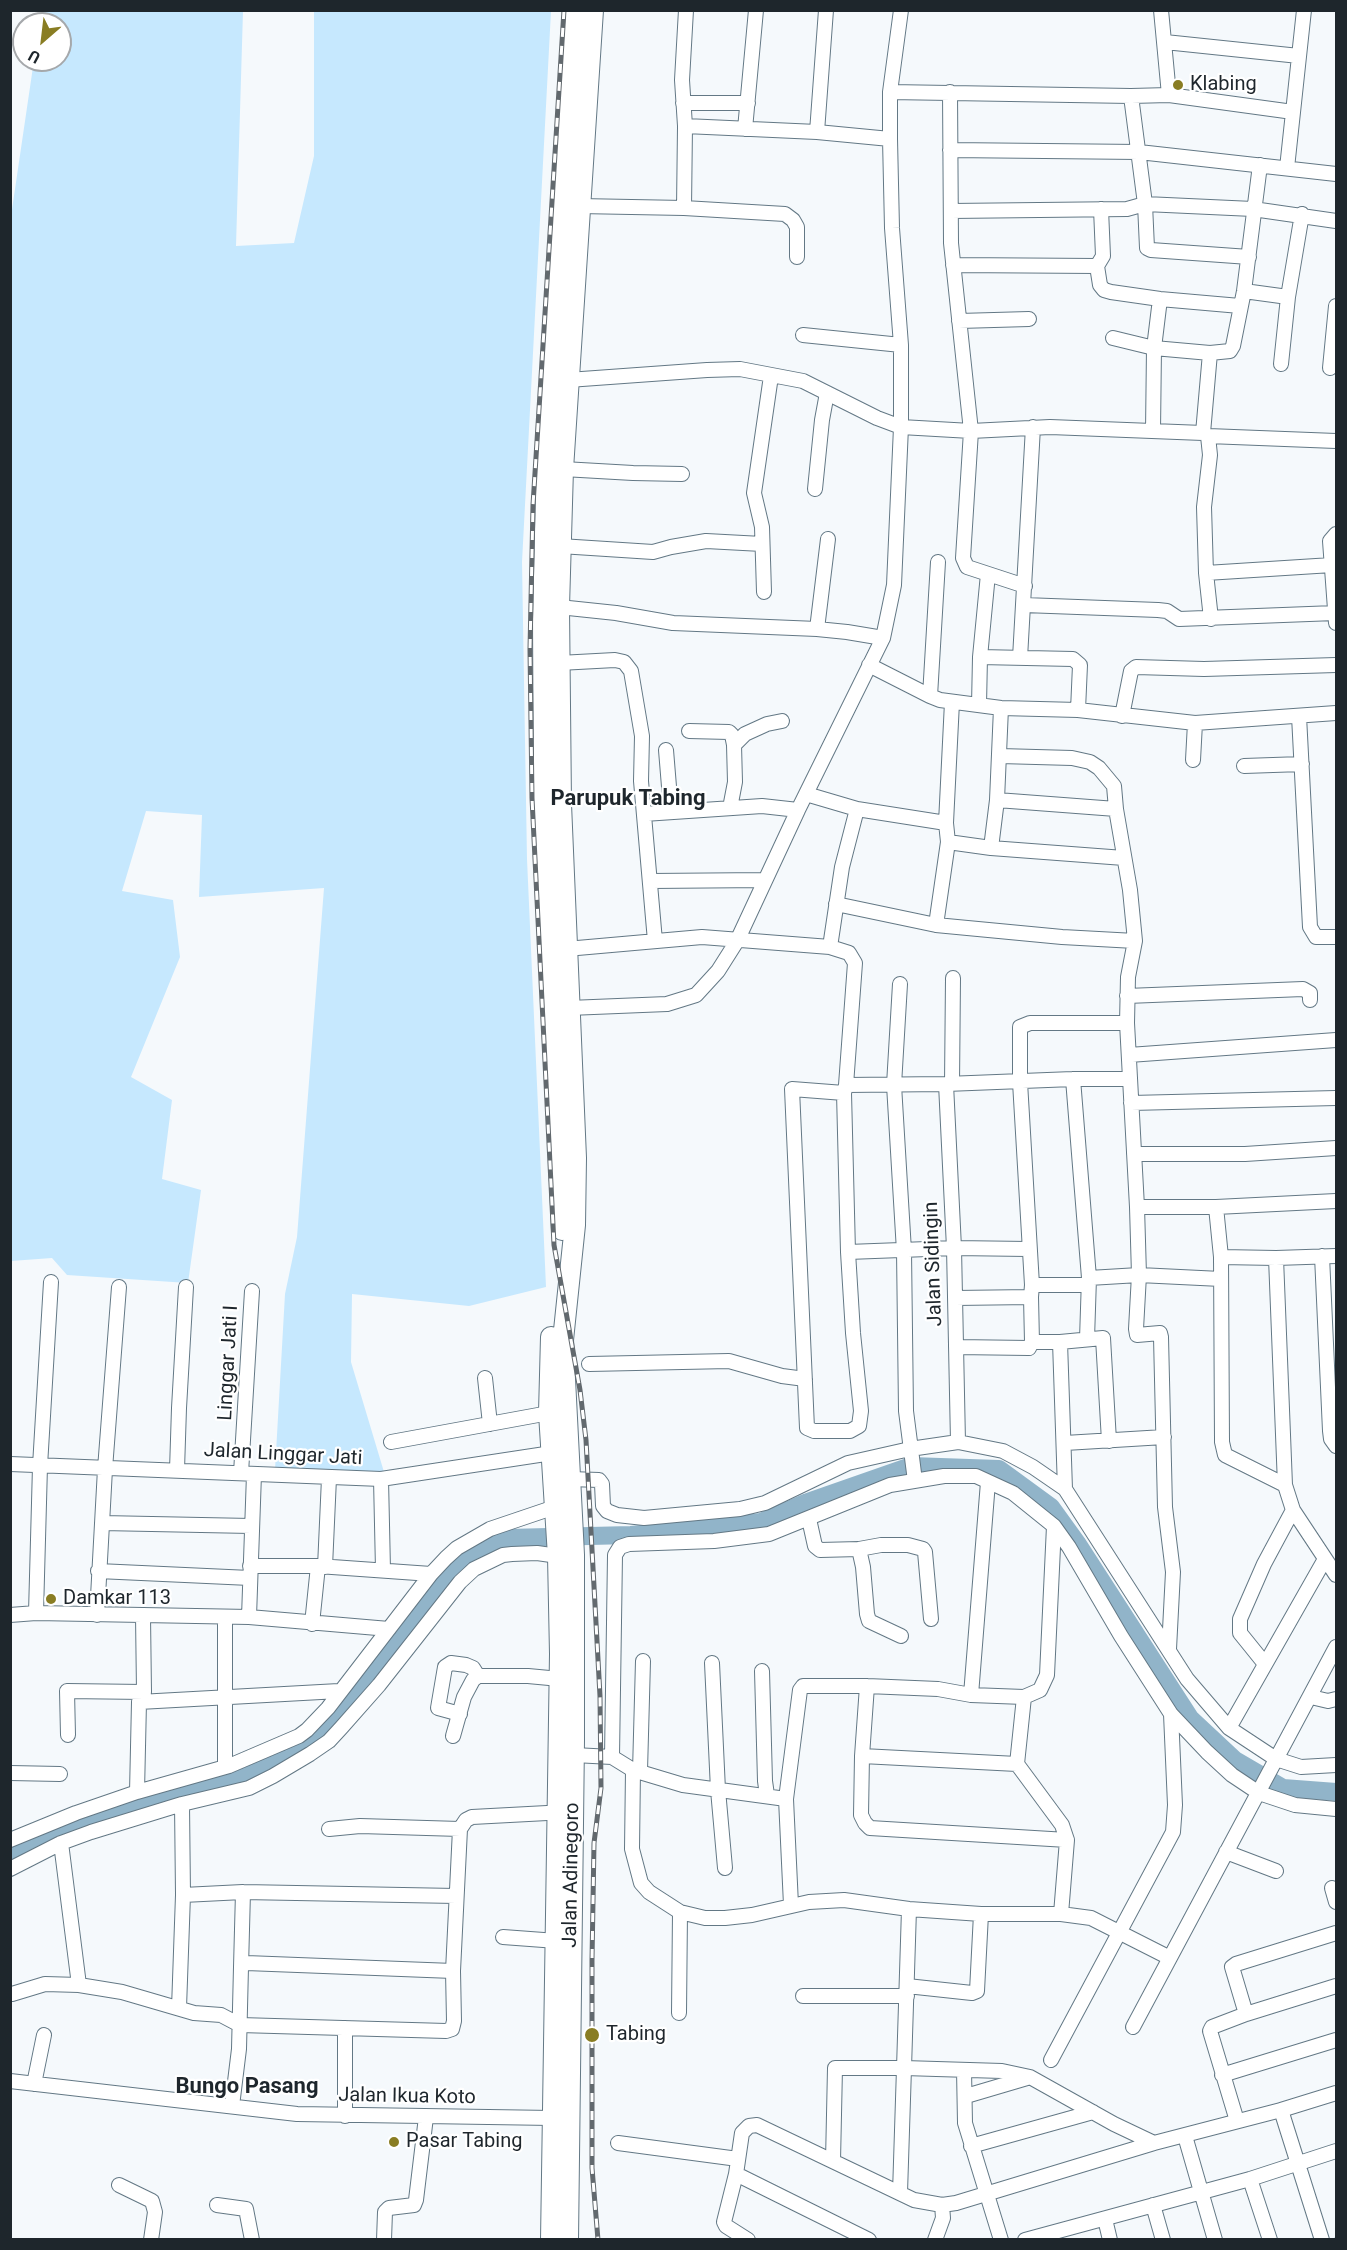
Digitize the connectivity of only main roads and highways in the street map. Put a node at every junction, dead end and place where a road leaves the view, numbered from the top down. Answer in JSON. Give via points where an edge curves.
{"nodes":[{"id":1,"x":576,"y":10,"type":"edge"},
{"id":2,"x":592,"y":10,"type":"edge"},
{"id":3,"x":580,"y":62,"type":"junction"},
{"id":4,"x":578,"y":98,"type":"junction"},
{"id":5,"x":556,"y":448,"type":"junction"},
{"id":6,"x":553,"y":803,"type":"junction"},
{"id":7,"x":568,"y":1224,"type":"junction"},
{"id":8,"x":561,"y":1510,"type":"junction"},
{"id":9,"x":567,"y":1680,"type":"junction"},
{"id":10,"x":566,"y":1812,"type":"junction"},
{"id":11,"x":551,"y":2240,"type":"edge"},
{"id":12,"x":568,"y":2240,"type":"edge"}],
"edges":[{"from":1,"to":3,"type":"highway"},
{"from":2,"to":3,"type":"highway"},
{"from":3,"to":4,"type":"highway"},
{"from":4,"to":5,"type":"highway"},
{"from":4,"to":5,"type":"highway","via":[[579,206],[568,380]]},
{"from":5,"to":6,"type":"highway","via":[[543,619]]},
{"from":5,"to":6,"type":"highway","via":[[563,469]]},
{"from":6,"to":7,"type":"highway"},
{"from":6,"to":7,"type":"highway","via":[[566,949],[576,1158]]},
{"from":7,"to":8,"type":"highway","via":[[563,1340],[570,1479]]},
{"from":7,"to":8,"type":"highway","via":[[551,1340],[549,1413]]},
{"from":8,"to":9,"type":"highway","name":"Jalan Adinegoro"},
{"from":9,"to":10,"type":"highway","name":"Jalan Adinegoro"},
{"from":9,"to":10,"type":"highway","name":"Jalan Adinegoro","via":[[574,1755]]},
{"from":10,"to":11,"type":"highway","name":"Jalan Adinegoro","via":[[557,1941]]},
{"from":10,"to":12,"type":"highway","name":"Jalan Adinegoro"}]}
